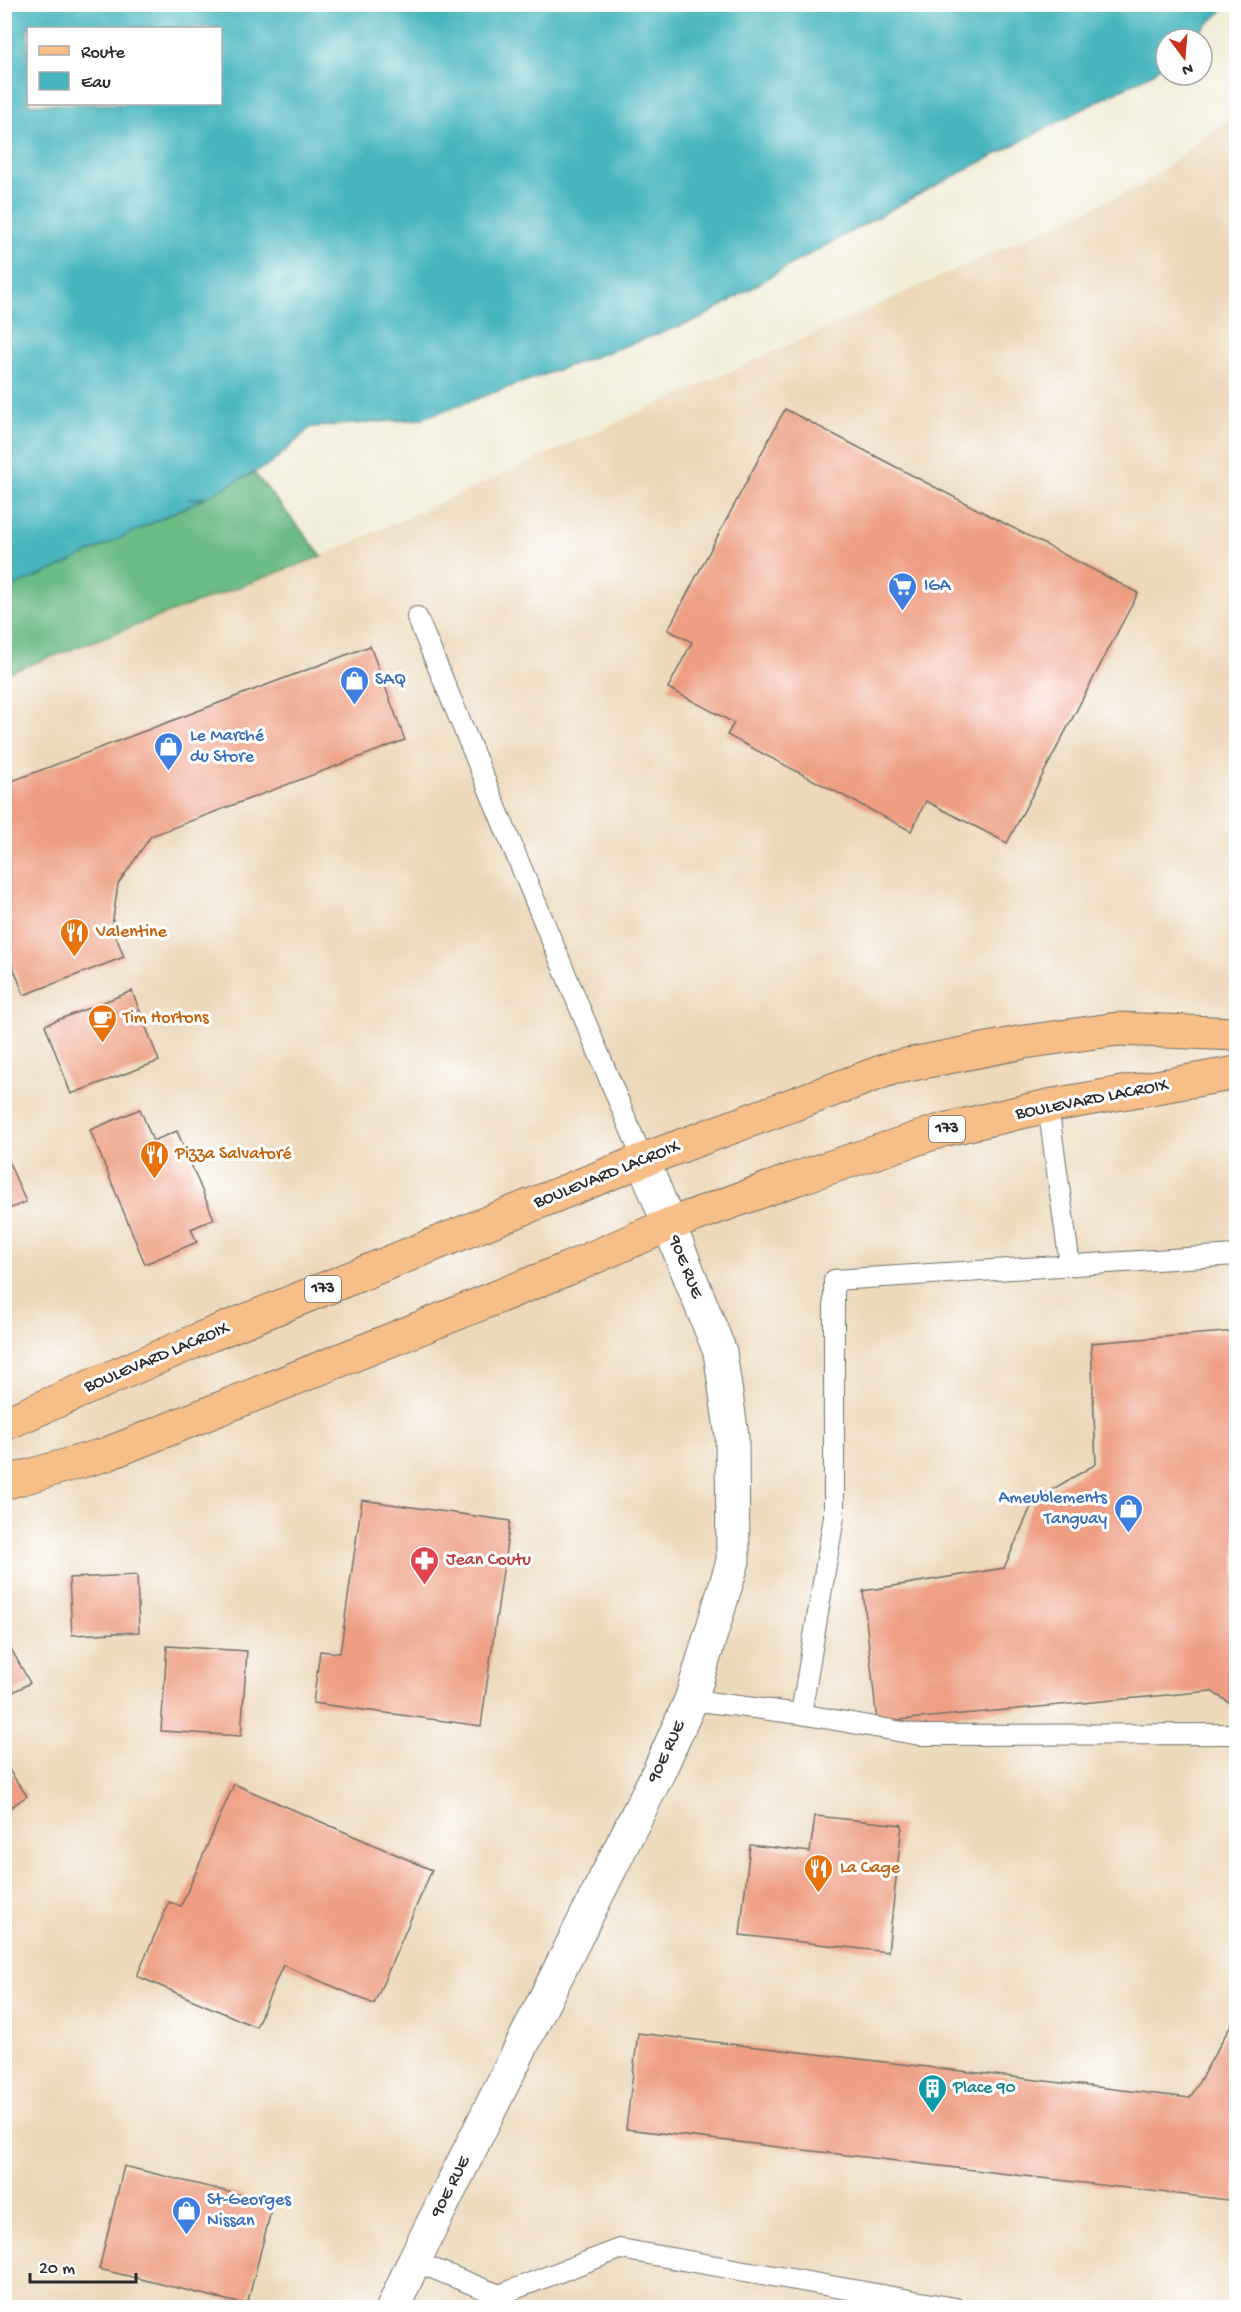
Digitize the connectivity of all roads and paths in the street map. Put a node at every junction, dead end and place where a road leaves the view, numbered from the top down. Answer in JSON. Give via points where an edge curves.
{"nodes":[{"id":1,"x":417,"y":617,"type":"dead end"},
{"id":2,"x":1236,"y":1034,"type":"edge"},
{"id":3,"x":1236,"y":1073,"type":"edge"},
{"id":4,"x":1048,"y":1106,"type":"junction"},
{"id":5,"x":643,"y":1160,"type":"junction"},
{"id":6,"x":668,"y":1225,"type":"junction"},
{"id":7,"x":1236,"y":1256,"type":"edge"},
{"id":8,"x":1070,"y":1266,"type":"junction"},
{"id":9,"x":4,"y":1424,"type":"edge"},
{"id":10,"x":4,"y":1483,"type":"edge"},
{"id":11,"x":691,"y":1700,"type":"junction"},
{"id":12,"x":801,"y":1714,"type":"junction"},
{"id":13,"x":1236,"y":1734,"type":"edge"},
{"id":14,"x":414,"y":2261,"type":"junction"},
{"id":15,"x":497,"y":2301,"type":"edge"},
{"id":16,"x":393,"y":2307,"type":"edge"},
{"id":17,"x":955,"y":2307,"type":"edge"}],
"edges":[{"from":1,"to":5,"type":"lane"},
{"from":2,"to":5,"type":"main road","name":"BOULEVARD LACROIX","number":"173","via":[[1118,1029],[1024,1042],[892,1068]]},
{"from":3,"to":4,"type":"main road","name":"BOULEVARD LACROIX","number":"173"},
{"from":4,"to":6,"type":"main road","name":"BOULEVARD LACROIX","number":"173","via":[[944,1130]]},
{"from":4,"to":8,"type":"lane"},
{"from":5,"to":6,"type":"street","name":"90E RUE"},
{"from":5,"to":9,"type":"main road","name":"BOULEVARD LACROIX","number":"173","via":[[205,1337]]},
{"from":6,"to":10,"type":"main road","name":"BOULEVARD LACROIX","number":"173","via":[[107,1454]]},
{"from":6,"to":11,"type":"street","name":"90E RUE","via":[[720,1352],[732,1436],[733,1561]]},
{"from":7,"to":8,"type":"lane"},
{"from":8,"to":12,"type":"lane","via":[[834,1280],[834,1517]]},
{"from":11,"to":12,"type":"lane"},
{"from":11,"to":14,"type":"street","name":"90E RUE"},
{"from":12,"to":13,"type":"lane","via":[[920,1735]]},
{"from":14,"to":15,"type":"lane"},
{"from":14,"to":16,"type":"street","name":"90E RUE"},
{"from":15,"to":17,"type":"lane","via":[[620,2249]]}]}
